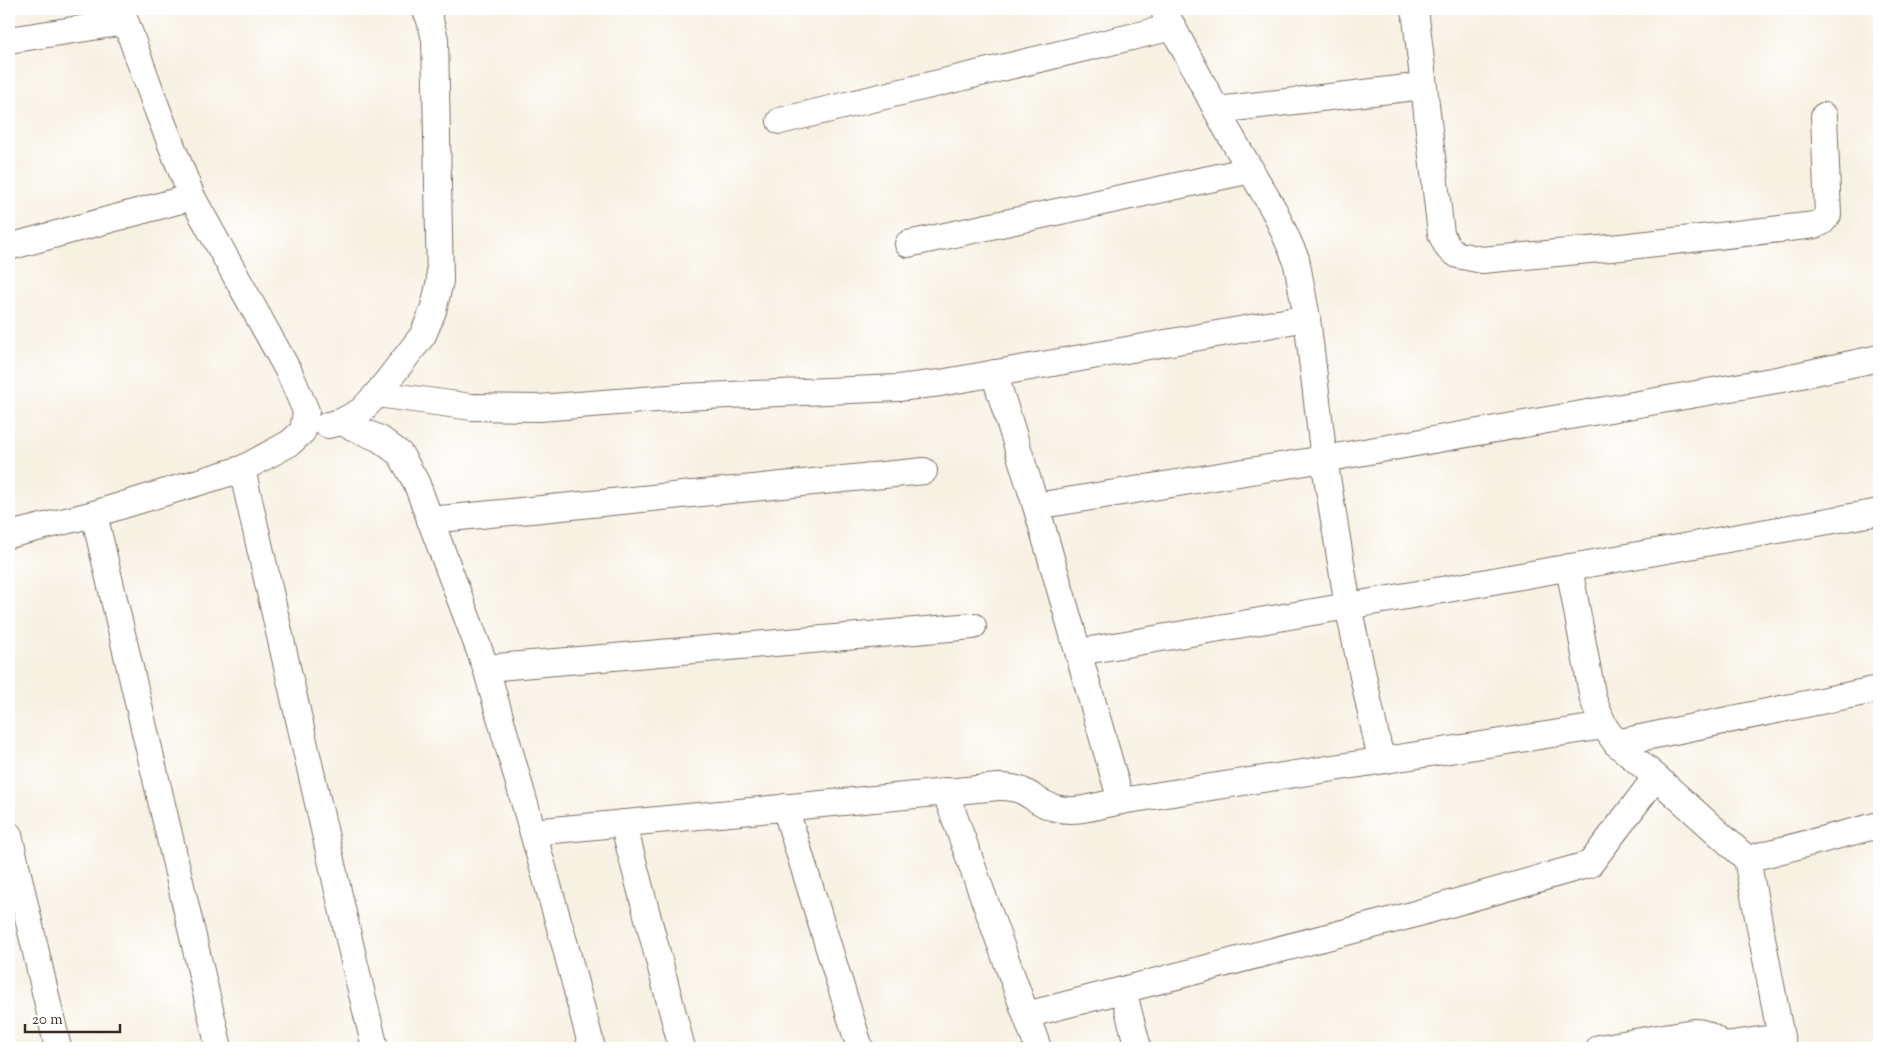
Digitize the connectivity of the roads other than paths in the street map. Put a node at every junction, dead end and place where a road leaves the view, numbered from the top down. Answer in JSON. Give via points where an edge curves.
{"nodes":[{"id":1,"x":425,"y":9,"type":"edge"},
{"id":2,"x":1415,"y":9,"type":"edge"},
{"id":3,"x":123,"y":15,"type":"edge"},
{"id":4,"x":1168,"y":18,"type":"edge"},
{"id":5,"x":9,"y":40,"type":"edge"},
{"id":6,"x":1424,"y":86,"type":"junction"},
{"id":7,"x":1217,"y":110,"type":"junction"},
{"id":8,"x":1824,"y":116,"type":"dead end"},
{"id":9,"x":780,"y":121,"type":"dead end"},
{"id":10,"x":1251,"y":170,"type":"junction"},
{"id":11,"x":192,"y":197,"type":"junction"},
{"id":12,"x":908,"y":244,"type":"dead end"},
{"id":13,"x":9,"y":247,"type":"edge"},
{"id":14,"x":1307,"y":318,"type":"junction"},
{"id":15,"x":1879,"y":358,"type":"edge"},
{"id":16,"x":994,"y":373,"type":"junction"},
{"id":17,"x":377,"y":394,"type":"junction"},
{"id":18,"x":340,"y":422,"type":"junction"},
{"id":19,"x":303,"y":431,"type":"junction"},
{"id":20,"x":1324,"y":459,"type":"junction"},
{"id":21,"x":242,"y":469,"type":"junction"},
{"id":22,"x":924,"y":471,"type":"dead end"},
{"id":23,"x":1036,"y":506,"type":"junction"},
{"id":24,"x":1879,"y":512,"type":"edge"},
{"id":25,"x":94,"y":514,"type":"junction"},
{"id":26,"x":430,"y":520,"type":"junction"},
{"id":27,"x":9,"y":535,"type":"edge"},
{"id":28,"x":1570,"y":567,"type":"junction"},
{"id":29,"x":1348,"y":606,"type":"junction"},
{"id":30,"x":973,"y":626,"type":"dead end"},
{"id":31,"x":1079,"y":652,"type":"junction"},
{"id":32,"x":486,"y":668,"type":"junction"},
{"id":33,"x":1879,"y":690,"type":"edge"},
{"id":34,"x":1610,"y":735,"type":"junction"},
{"id":35,"x":1381,"y":760,"type":"junction"},
{"id":36,"x":1656,"y":777,"type":"junction"},
{"id":37,"x":945,"y":791,"type":"junction"},
{"id":38,"x":1121,"y":801,"type":"junction"},
{"id":39,"x":785,"y":807,"type":"junction"},
{"id":40,"x":623,"y":823,"type":"junction"},
{"id":41,"x":1879,"y":826,"type":"edge"},
{"id":42,"x":533,"y":832,"type":"junction"},
{"id":43,"x":9,"y":834,"type":"edge"},
{"id":44,"x":1747,"y":859,"type":"junction"},
{"id":45,"x":1123,"y":990,"type":"junction"},
{"id":46,"x":1026,"y":1015,"type":"junction"},
{"id":47,"x":1782,"y":1042,"type":"edge"},
{"id":48,"x":58,"y":1048,"type":"edge"},
{"id":49,"x":219,"y":1048,"type":"edge"},
{"id":50,"x":376,"y":1048,"type":"edge"},
{"id":51,"x":592,"y":1048,"type":"edge"},
{"id":52,"x":682,"y":1048,"type":"edge"},
{"id":53,"x":860,"y":1048,"type":"edge"},
{"id":54,"x":1038,"y":1048,"type":"edge"},
{"id":55,"x":1138,"y":1048,"type":"edge"},
{"id":56,"x":1599,"y":1048,"type":"edge"}],
"edges":[{"from":1,"to":17,"type":"street","via":[[435,39],[440,281],[423,335]]},
{"from":2,"to":6,"type":"street"},
{"from":3,"to":5,"type":"street"},
{"from":3,"to":11,"type":"street"},
{"from":4,"to":7,"type":"street"},
{"from":4,"to":9,"type":"street"},
{"from":6,"to":7,"type":"street"},
{"from":6,"to":8,"type":"street","via":[[1441,234],[1448,248],[1458,255],[1482,260],[1815,225],[1828,215]]},
{"from":7,"to":10,"type":"street"},
{"from":10,"to":12,"type":"street"},
{"from":10,"to":14,"type":"street","via":[[1296,259]]},
{"from":11,"to":13,"type":"street"},
{"from":11,"to":19,"type":"street","via":[[289,372],[306,411]]},
{"from":14,"to":16,"type":"street"},
{"from":14,"to":20,"type":"street"},
{"from":15,"to":20,"type":"street","via":[[1782,379]]},
{"from":16,"to":17,"type":"street","via":[[898,388],[682,397],[540,408],[472,407]]},
{"from":16,"to":23,"type":"street"},
{"from":17,"to":18,"type":"street","via":[[362,411]]},
{"from":18,"to":19,"type":"street"},
{"from":18,"to":26,"type":"street","via":[[380,439],[400,454],[416,482]]},
{"from":19,"to":21,"type":"street","via":[[290,443]]},
{"from":20,"to":23,"type":"street"},
{"from":20,"to":29,"type":"street"},
{"from":21,"to":25,"type":"street"},
{"from":21,"to":50,"type":"street"},
{"from":22,"to":26,"type":"street"},
{"from":23,"to":31,"type":"street"},
{"from":24,"to":28,"type":"street"},
{"from":25,"to":27,"type":"street"},
{"from":25,"to":49,"type":"street"},
{"from":26,"to":32,"type":"street"},
{"from":28,"to":29,"type":"street"},
{"from":28,"to":34,"type":"street","via":[[1592,699]]},
{"from":29,"to":31,"type":"street"},
{"from":29,"to":35,"type":"street"},
{"from":30,"to":32,"type":"street"},
{"from":31,"to":38,"type":"street"},
{"from":32,"to":42,"type":"street"},
{"from":33,"to":34,"type":"street"},
{"from":34,"to":35,"type":"street"},
{"from":34,"to":36,"type":"street"},
{"from":35,"to":38,"type":"street"},
{"from":36,"to":44,"type":"street"},
{"from":36,"to":45,"type":"street","via":[[1590,864],[1408,916]]},
{"from":37,"to":38,"type":"street","via":[[1013,786],[1056,809],[1074,810]]},
{"from":37,"to":39,"type":"street"},
{"from":37,"to":46,"type":"street"},
{"from":39,"to":40,"type":"street"},
{"from":39,"to":53,"type":"street"},
{"from":40,"to":42,"type":"street"},
{"from":40,"to":52,"type":"street"},
{"from":41,"to":44,"type":"street"},
{"from":42,"to":51,"type":"street"},
{"from":43,"to":48,"type":"street"},
{"from":44,"to":47,"type":"street"},
{"from":45,"to":46,"type":"street"},
{"from":45,"to":55,"type":"street"},
{"from":46,"to":54,"type":"street"},
{"from":47,"to":56,"type":"street","via":[[1724,1045],[1710,1034],[1694,1032]]}]}
